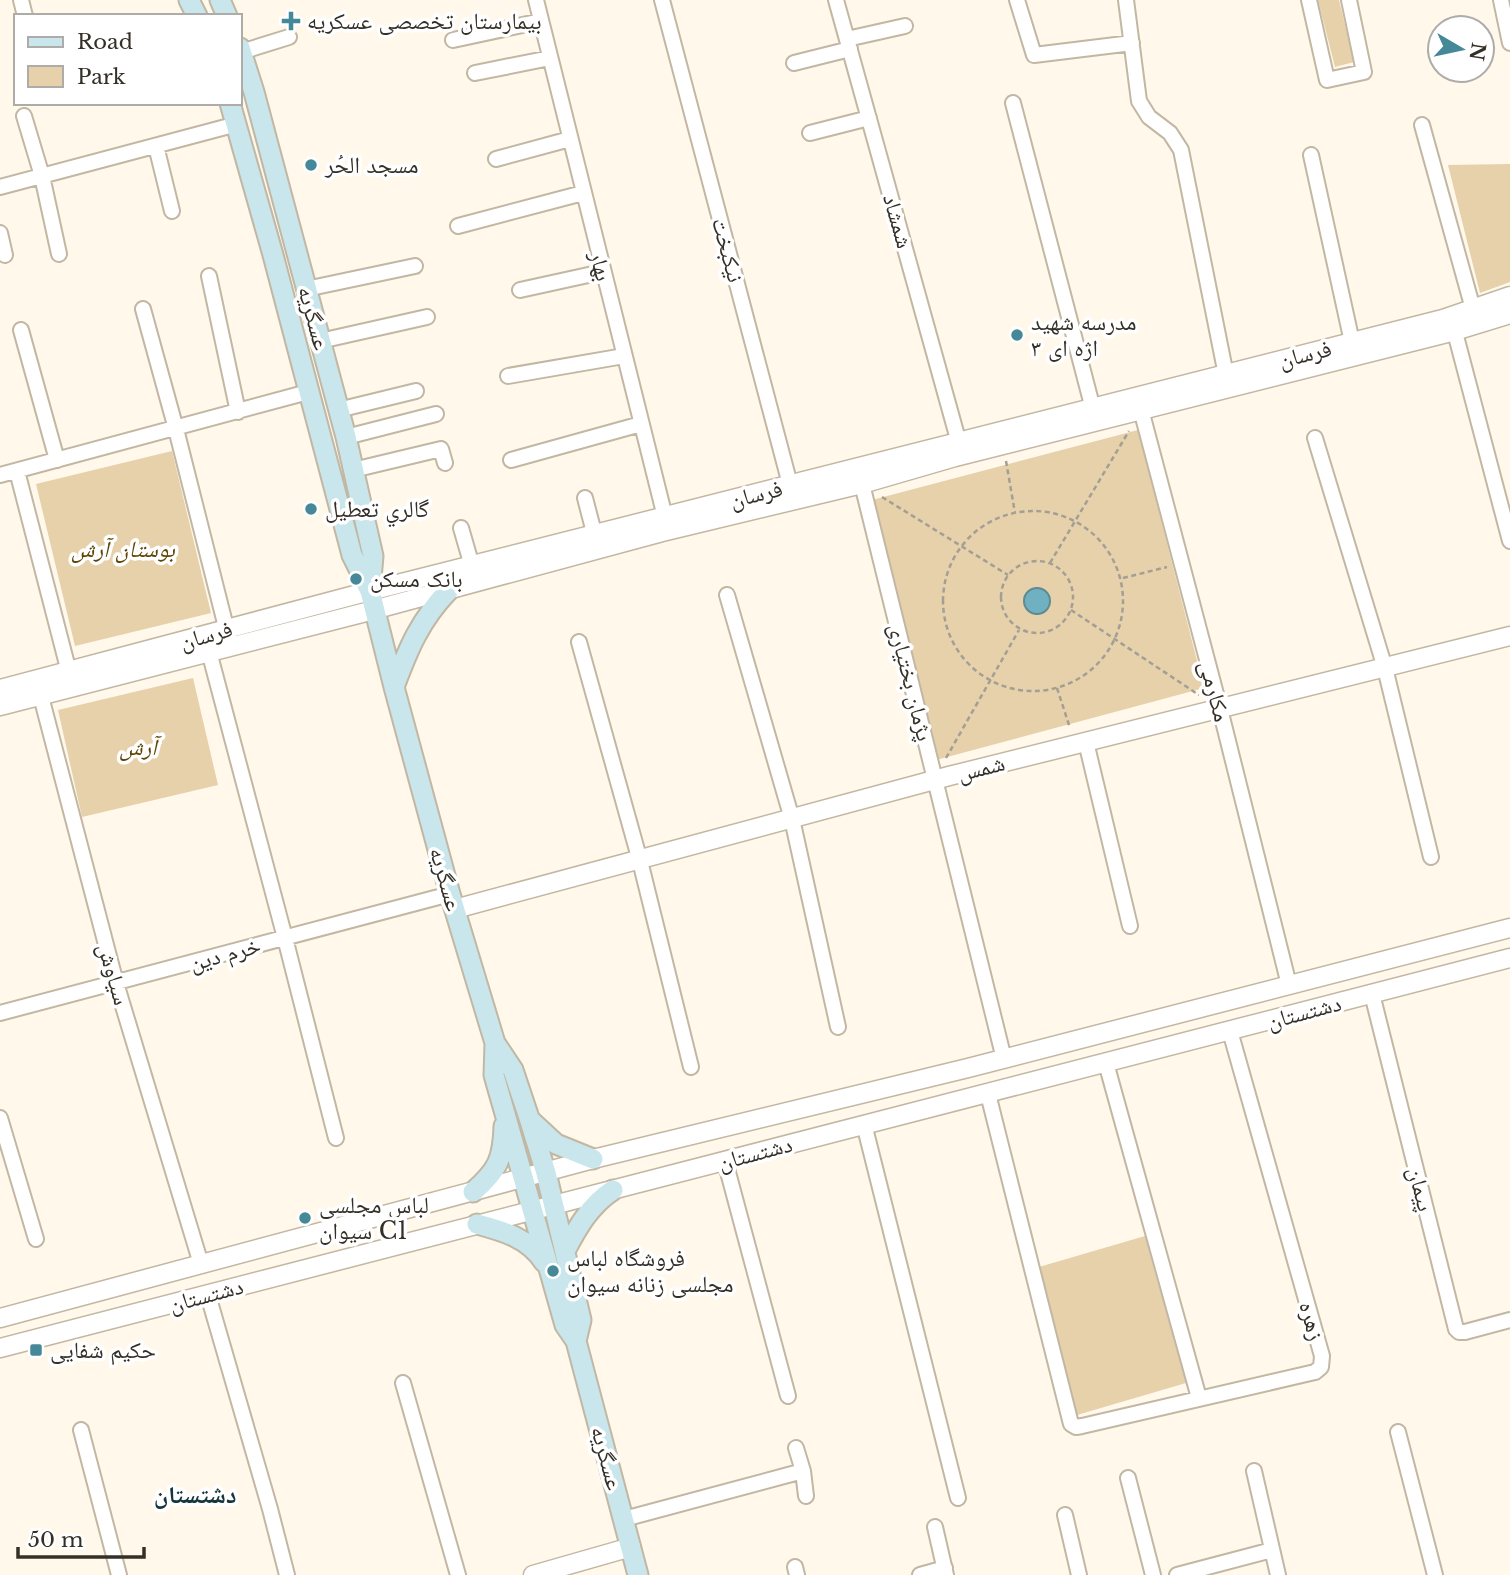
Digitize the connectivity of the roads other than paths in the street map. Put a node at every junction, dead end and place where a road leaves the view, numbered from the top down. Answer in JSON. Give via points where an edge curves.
{"nodes":[{"id":1,"x":536,"y":0,"type":"edge"},
{"id":2,"x":662,"y":0,"type":"edge"},
{"id":3,"x":836,"y":0,"type":"edge"},
{"id":4,"x":1017,"y":0,"type":"edge"},
{"id":5,"x":1126,"y":0,"type":"edge"},
{"id":6,"x":1309,"y":0,"type":"edge"},
{"id":7,"x":1349,"y":0,"type":"edge"},
{"id":8,"x":1501,"y":0,"type":"edge"},
{"id":9,"x":541,"y":21,"type":"junction"},
{"id":10,"x":905,"y":26,"type":"dead end"},
{"id":11,"x":289,"y":37,"type":"dead end"},
{"id":12,"x":453,"y":40,"type":"dead end"},
{"id":13,"x":1132,"y":43,"type":"junction"},
{"id":14,"x":1510,"y":43,"type":"edge"},
{"id":15,"x":848,"y":44,"type":"junction"},
{"id":16,"x":242,"y":50,"type":"edge"},
{"id":17,"x":242,"y":54,"type":"edge"},
{"id":18,"x":550,"y":58,"type":"junction"},
{"id":19,"x":794,"y":63,"type":"dead end"},
{"id":20,"x":475,"y":73,"type":"dead end"},
{"id":21,"x":1013,"y":103,"type":"dead end"},
{"id":22,"x":231,"y":105,"type":"edge"},
{"id":23,"x":24,"y":116,"type":"dead end"},
{"id":24,"x":869,"y":118,"type":"junction"},
{"id":25,"x":237,"y":124,"type":"junction"},
{"id":26,"x":1422,"y":125,"type":"dead end"},
{"id":27,"x":810,"y":133,"type":"dead end"},
{"id":28,"x":570,"y":139,"type":"junction"},
{"id":29,"x":156,"y":146,"type":"junction"},
{"id":30,"x":1311,"y":155,"type":"dead end"},
{"id":31,"x":496,"y":159,"type":"dead end"},
{"id":32,"x":43,"y":176,"type":"junction"},
{"id":33,"x":0,"y":187,"type":"edge"},
{"id":34,"x":583,"y":193,"type":"junction"},
{"id":35,"x":172,"y":211,"type":"dead end"},
{"id":36,"x":458,"y":226,"type":"dead end"},
{"id":37,"x":0,"y":233,"type":"edge"},
{"id":38,"x":59,"y":254,"type":"dead end"},
{"id":39,"x":5,"y":255,"type":"dead end"},
{"id":40,"x":415,"y":266,"type":"dead end"},
{"id":41,"x":602,"y":272,"type":"junction"},
{"id":42,"x":209,"y":276,"type":"dead end"},
{"id":43,"x":306,"y":289,"type":"junction"},
{"id":44,"x":520,"y":290,"type":"dead end"},
{"id":45,"x":1510,"y":296,"type":"edge"},
{"id":46,"x":143,"y":309,"type":"dead end"},
{"id":47,"x":1473,"y":309,"type":"junction"},
{"id":48,"x":1510,"y":314,"type":"edge"},
{"id":49,"x":427,"y":317,"type":"dead end"},
{"id":50,"x":1453,"y":323,"type":"junction"},
{"id":51,"x":21,"y":330,"type":"dead end"},
{"id":52,"x":320,"y":341,"type":"junction"},
{"id":53,"x":1352,"y":342,"type":"junction"},
{"id":54,"x":624,"y":356,"type":"junction"},
{"id":55,"x":1226,"y":375,"type":"junction"},
{"id":56,"x":508,"y":376,"type":"dead end"},
{"id":57,"x":416,"y":391,"type":"dead end"},
{"id":58,"x":308,"y":392,"type":"junction"},
{"id":59,"x":1139,"y":404,"type":"junction"},
{"id":60,"x":1093,"y":409,"type":"junction"},
{"id":61,"x":338,"y":410,"type":"junction"},
{"id":62,"x":238,"y":412,"type":"junction"},
{"id":63,"x":436,"y":414,"type":"dead end"},
{"id":64,"x":641,"y":424,"type":"junction"},
{"id":65,"x":176,"y":429,"type":"junction"},
{"id":66,"x":346,"y":437,"type":"junction"},
{"id":67,"x":1315,"y":438,"type":"dead end"},
{"id":68,"x":959,"y":443,"type":"junction"},
{"id":69,"x":57,"y":460,"type":"junction"},
{"id":70,"x":511,"y":460,"type":"dead end"},
{"id":71,"x":445,"y":463,"type":"dead end"},
{"id":72,"x":353,"y":470,"type":"junction"},
{"id":73,"x":17,"y":471,"type":"junction"},
{"id":74,"x":0,"y":475,"type":"edge"},
{"id":75,"x":865,"y":482,"type":"junction"},
{"id":76,"x":792,"y":493,"type":"junction"},
{"id":77,"x":585,"y":498,"type":"dead end"},
{"id":78,"x":667,"y":524,"type":"junction"},
{"id":79,"x":461,"y":528,"type":"dead end"},
{"id":80,"x":1510,"y":541,"type":"edge"},
{"id":81,"x":596,"y":542,"type":"junction"},
{"id":82,"x":472,"y":566,"type":"junction"},
{"id":83,"x":449,"y":590,"type":"junction"},
{"id":84,"x":727,"y":595,"type":"dead end"},
{"id":85,"x":372,"y":600,"type":"junction"},
{"id":86,"x":1510,"y":636,"type":"edge"},
{"id":87,"x":229,"y":639,"type":"junction"},
{"id":88,"x":579,"y":642,"type":"dead end"},
{"id":89,"x":207,"y":645,"type":"junction"},
{"id":90,"x":1385,"y":668,"type":"junction"},
{"id":91,"x":71,"y":680,"type":"junction"},
{"id":92,"x":394,"y":687,"type":"junction"},
{"id":93,"x":39,"y":688,"type":"junction"},
{"id":94,"x":0,"y":690,"type":"edge"},
{"id":95,"x":0,"y":706,"type":"edge"},
{"id":96,"x":1220,"y":709,"type":"junction"},
{"id":97,"x":1080,"y":744,"type":"junction"},
{"id":98,"x":939,"y":772,"type":"junction"},
{"id":99,"x":792,"y":819,"type":"junction"},
{"id":100,"x":1431,"y":857,"type":"dead end"},
{"id":101,"x":640,"y":861,"type":"junction"},
{"id":102,"x":452,"y":901,"type":"junction"},
{"id":103,"x":1130,"y":926,"type":"dead end"},
{"id":104,"x":1510,"y":928,"type":"edge"},
{"id":105,"x":285,"y":938,"type":"junction"},
{"id":106,"x":1510,"y":958,"type":"edge"},
{"id":107,"x":1385,"y":961,"type":"junction"},
{"id":108,"x":116,"y":983,"type":"junction"},
{"id":109,"x":1289,"y":985,"type":"junction"},
{"id":110,"x":1394,"y":988,"type":"junction"},
{"id":111,"x":1372,"y":994,"type":"junction"},
{"id":112,"x":0,"y":1013,"type":"edge"},
{"id":113,"x":838,"y":1027,"type":"dead end"},
{"id":114,"x":1230,"y":1031,"type":"junction"},
{"id":115,"x":495,"y":1043,"type":"junction"},
{"id":116,"x":1004,"y":1059,"type":"junction"},
{"id":117,"x":1106,"y":1063,"type":"junction"},
{"id":118,"x":691,"y":1067,"type":"dead end"},
{"id":119,"x":988,"y":1094,"type":"junction"},
{"id":120,"x":505,"y":1114,"type":"junction"},
{"id":121,"x":0,"y":1118,"type":"edge"},
{"id":122,"x":529,"y":1118,"type":"junction"},
{"id":123,"x":864,"y":1124,"type":"junction"},
{"id":124,"x":336,"y":1138,"type":"dead end"},
{"id":125,"x":593,"y":1159,"type":"junction"},
{"id":126,"x":725,"y":1161,"type":"junction"},
{"id":127,"x":546,"y":1173,"type":"junction"},
{"id":128,"x":523,"y":1178,"type":"junction"},
{"id":129,"x":612,"y":1190,"type":"junction"},
{"id":130,"x":473,"y":1192,"type":"junction"},
{"id":131,"x":554,"y":1205,"type":"junction"},
{"id":132,"x":532,"y":1210,"type":"junction"},
{"id":133,"x":477,"y":1224,"type":"junction"},
{"id":134,"x":36,"y":1240,"type":"dead end"},
{"id":135,"x":565,"y":1251,"type":"junction"},
{"id":136,"x":201,"y":1264,"type":"junction"},
{"id":137,"x":548,"y":1267,"type":"junction"},
{"id":138,"x":208,"y":1295,"type":"junction"},
{"id":139,"x":0,"y":1318,"type":"edge"},
{"id":140,"x":1510,"y":1320,"type":"edge"},
{"id":141,"x":576,"y":1342,"type":"junction"},
{"id":142,"x":0,"y":1348,"type":"edge"},
{"id":143,"x":403,"y":1383,"type":"dead end"},
{"id":144,"x":788,"y":1396,"type":"dead end"},
{"id":145,"x":1199,"y":1398,"type":"junction"},
{"id":146,"x":81,"y":1430,"type":"dead end"},
{"id":147,"x":1398,"y":1432,"type":"dead end"},
{"id":148,"x":796,"y":1448,"type":"dead end"},
{"id":149,"x":803,"y":1471,"type":"junction"},
{"id":150,"x":1254,"y":1471,"type":"dead end"},
{"id":151,"x":1128,"y":1478,"type":"dead end"},
{"id":152,"x":806,"y":1496,"type":"dead end"},
{"id":153,"x":958,"y":1498,"type":"dead end"},
{"id":154,"x":1065,"y":1515,"type":"dead end"},
{"id":155,"x":624,"y":1519,"type":"junction"},
{"id":156,"x":935,"y":1527,"type":"dead end"},
{"id":157,"x":631,"y":1547,"type":"junction"},
{"id":158,"x":1272,"y":1550,"type":"junction"},
{"id":159,"x":945,"y":1572,"type":"edge"},
{"id":160,"x":118,"y":1575,"type":"edge"},
{"id":161,"x":287,"y":1575,"type":"edge"},
{"id":162,"x":458,"y":1575,"type":"edge"},
{"id":163,"x":533,"y":1575,"type":"edge"},
{"id":164,"x":639,"y":1575,"type":"edge"},
{"id":165,"x":920,"y":1575,"type":"edge"},
{"id":166,"x":1079,"y":1575,"type":"edge"},
{"id":167,"x":1153,"y":1575,"type":"edge"},
{"id":168,"x":1177,"y":1575,"type":"edge"},
{"id":169,"x":1278,"y":1575,"type":"edge"},
{"id":170,"x":1436,"y":1575,"type":"edge"}],
"edges":[{"from":1,"to":9,"type":"street","name":"بهار"},
{"from":2,"to":76,"type":"street","name":"نیکبخت"},
{"from":3,"to":15,"type":"street","name":"شمشاد"},
{"from":4,"to":13,"type":"street","via":[[1034,55]]},
{"from":5,"to":13,"type":"street"},
{"from":6,"to":7,"type":"street","via":[[1327,80],[1364,72]]},
{"from":8,"to":14,"type":"street"},
{"from":9,"to":12,"type":"street"},
{"from":9,"to":18,"type":"street","name":"بهار"},
{"from":10,"to":15,"type":"street"},
{"from":11,"to":16,"type":"street"},
{"from":13,"to":55,"type":"street","via":[[1139,101],[1181,150]]},
{"from":15,"to":19,"type":"street"},
{"from":15,"to":24,"type":"street","name":"شمشاد"},
{"from":17,"to":43,"type":"main road","name":"عسگریه"},
{"from":18,"to":20,"type":"street"},
{"from":18,"to":28,"type":"street","name":"بهار"},
{"from":21,"to":60,"type":"street"},
{"from":22,"to":25,"type":"main road","name":"عسگریه"},
{"from":23,"to":32,"type":"street"},
{"from":24,"to":27,"type":"street"},
{"from":24,"to":68,"type":"street","name":"شمشاد"},
{"from":25,"to":29,"type":"street"},
{"from":25,"to":58,"type":"main road","name":"عسگریه"},
{"from":26,"to":47,"type":"street"},
{"from":28,"to":31,"type":"street"},
{"from":28,"to":34,"type":"street","name":"بهار"},
{"from":29,"to":32,"type":"street"},
{"from":29,"to":35,"type":"street"},
{"from":30,"to":53,"type":"street"},
{"from":32,"to":33,"type":"street"},
{"from":32,"to":38,"type":"street"},
{"from":34,"to":36,"type":"street"},
{"from":34,"to":41,"type":"street","name":"بهار"},
{"from":37,"to":39,"type":"street"},
{"from":40,"to":43,"type":"street"},
{"from":41,"to":44,"type":"street"},
{"from":41,"to":54,"type":"street","name":"بهار"},
{"from":42,"to":62,"type":"street"},
{"from":43,"to":52,"type":"main road","name":"عسگریه"},
{"from":45,"to":47,"type":"street","name":"فرسان"},
{"from":46,"to":65,"type":"street"},
{"from":47,"to":50,"type":"street","name":"فرسان"},
{"from":48,"to":50,"type":"street","name":"فرسان"},
{"from":49,"to":52,"type":"street"},
{"from":50,"to":53,"type":"street","name":"فرسان"},
{"from":50,"to":59,"type":"street","name":"فرسان"},
{"from":50,"to":80,"type":"street"},
{"from":51,"to":69,"type":"street"},
{"from":52,"to":61,"type":"main road","name":"عسگریه"},
{"from":53,"to":55,"type":"street","name":"فرسان"},
{"from":54,"to":56,"type":"street"},
{"from":54,"to":64,"type":"street","name":"بهار"},
{"from":55,"to":59,"type":"street","name":"فرسان"},
{"from":57,"to":61,"type":"street"},
{"from":58,"to":62,"type":"street"},
{"from":58,"to":85,"type":"main road","name":"عسگریه","via":[[352,555]]},
{"from":59,"to":60,"type":"street","name":"فرسان"},
{"from":59,"to":75,"type":"street","name":"فرسان"},
{"from":59,"to":96,"type":"street","name":"مکارمی"},
{"from":60,"to":68,"type":"street","name":"فرسان"},
{"from":61,"to":66,"type":"main road","name":"عسگریه"},
{"from":62,"to":65,"type":"street"},
{"from":63,"to":66,"type":"street"},
{"from":64,"to":70,"type":"street"},
{"from":64,"to":78,"type":"street","name":"بهار"},
{"from":65,"to":69,"type":"street"},
{"from":65,"to":87,"type":"street"},
{"from":66,"to":72,"type":"main road","name":"عسگریه"},
{"from":67,"to":90,"type":"street"},
{"from":68,"to":75,"type":"street","name":"فرسان"},
{"from":69,"to":73,"type":"street"},
{"from":71,"to":72,"type":"street","via":[[441,449]]},
{"from":72,"to":85,"type":"main road","name":"عسگریه","via":[[373,556]]},
{"from":73,"to":74,"type":"street"},
{"from":73,"to":91,"type":"street"},
{"from":75,"to":76,"type":"street","name":"فرسان"},
{"from":75,"to":98,"type":"street","name":"پژمان بختیاری"},
{"from":76,"to":78,"type":"street","name":"فرسان"},
{"from":77,"to":81,"type":"street"},
{"from":78,"to":81,"type":"street","name":"فرسان"},
{"from":79,"to":82,"type":"street"},
{"from":81,"to":82,"type":"street","name":"فرسان"},
{"from":81,"to":83,"type":"street","name":"فرسان"},
{"from":82,"to":85,"type":"street","name":"فرسان"},
{"from":83,"to":85,"type":"street","name":"فرسان"},
{"from":83,"to":92,"type":"main road","via":[[411,641]]},
{"from":84,"to":99,"type":"street"},
{"from":85,"to":87,"type":"street","name":"فرسان"},
{"from":85,"to":92,"type":"main road","name":"عسگریه"},
{"from":86,"to":90,"type":"street","name":"شمس"},
{"from":87,"to":89,"type":"street","name":"فرسان"},
{"from":88,"to":101,"type":"street"},
{"from":89,"to":91,"type":"street","name":"فرسان"},
{"from":89,"to":105,"type":"street"},
{"from":90,"to":96,"type":"street","name":"شمس"},
{"from":90,"to":100,"type":"street"},
{"from":91,"to":93,"type":"street","name":"فرسان"},
{"from":92,"to":102,"type":"main road","name":"عسگریه"},
{"from":93,"to":94,"type":"street","name":"فرسان"},
{"from":93,"to":95,"type":"street","name":"فرسان"},
{"from":93,"to":108,"type":"street","name":"سیاوش"},
{"from":96,"to":97,"type":"street","name":"شمس"},
{"from":96,"to":109,"type":"street","name":"مکارمی"},
{"from":97,"to":98,"type":"street","name":"شمس"},
{"from":97,"to":103,"type":"street"},
{"from":98,"to":99,"type":"street","name":"شمس"},
{"from":98,"to":116,"type":"street","name":"پژمان بختیاری"},
{"from":99,"to":101,"type":"street","name":"شمس"},
{"from":99,"to":113,"type":"street"},
{"from":101,"to":102,"type":"street","name":"شمس"},
{"from":101,"to":118,"type":"street"},
{"from":102,"to":105,"type":"street","name":"خرم دین"},
{"from":102,"to":115,"type":"main road","name":"عسگریه"},
{"from":104,"to":107,"type":"street","name":"دشتستان"},
{"from":105,"to":108,"type":"street","name":"خرم دین"},
{"from":105,"to":124,"type":"street"},
{"from":106,"to":110,"type":"street","name":"دشتستان"},
{"from":107,"to":109,"type":"street","name":"دشتستان"},
{"from":107,"to":110,"type":"street"},
{"from":108,"to":112,"type":"street","name":"خرم دین"},
{"from":108,"to":136,"type":"street","name":"سیاوش"},
{"from":109,"to":116,"type":"street","name":"دشتستان"},
{"from":110,"to":111,"type":"street","name":"دشتستان"},
{"from":111,"to":114,"type":"street","name":"دشتستان"},
{"from":111,"to":140,"type":"street","name":"پیمان","via":[[1456,1329],[1465,1332]]},
{"from":114,"to":117,"type":"street","name":"دشتستان"},
{"from":114,"to":145,"type":"street","name":"زهره","via":[[1322,1356],[1315,1372]]},
{"from":115,"to":120,"type":"main road","name":"عسگریه","via":[[494,1075]]},
{"from":115,"to":122,"type":"main road","name":"عسگریه","via":[[513,1070]]},
{"from":116,"to":125,"type":"street","name":"دشتستان"},
{"from":117,"to":119,"type":"street","name":"دشتستان"},
{"from":117,"to":145,"type":"street"},
{"from":119,"to":123,"type":"street","name":"دشتستان"},
{"from":119,"to":145,"type":"street","name":"زهره","via":[[1071,1424],[1076,1427]]},
{"from":120,"to":128,"type":"main road","name":"عسگریه"},
{"from":120,"to":130,"type":"main road","via":[[498,1166]]},
{"from":121,"to":134,"type":"street"},
{"from":122,"to":125,"type":"main road","via":[[556,1144]]},
{"from":122,"to":127,"type":"main road","name":"عسگریه"},
{"from":123,"to":126,"type":"street","name":"دشتستان"},
{"from":123,"to":153,"type":"street"},
{"from":125,"to":127,"type":"street","name":"دشتستان"},
{"from":126,"to":129,"type":"street","name":"دشتستان"},
{"from":126,"to":144,"type":"street"},
{"from":127,"to":128,"type":"street","name":"دشتستان"},
{"from":127,"to":131,"type":"main road","name":"عسگریه"},
{"from":128,"to":130,"type":"street","name":"دشتستان"},
{"from":128,"to":132,"type":"main road","name":"عسگریه"},
{"from":129,"to":131,"type":"street","name":"دشتستان"},
{"from":129,"to":135,"type":"main road","via":[[584,1217]]},
{"from":130,"to":136,"type":"street","name":"دشتستان"},
{"from":131,"to":132,"type":"street","name":"دشتستان"},
{"from":131,"to":135,"type":"main road","name":"عسگریه"},
{"from":132,"to":133,"type":"street","name":"دشتستان"},
{"from":132,"to":137,"type":"main road","name":"عسگریه"},
{"from":133,"to":137,"type":"main road","via":[[528,1244]]},
{"from":133,"to":138,"type":"street","name":"دشتستان"},
{"from":135,"to":141,"type":"main road","name":"عسگریه","via":[[582,1320]]},
{"from":136,"to":139,"type":"street","name":"دشتستان"},
{"from":137,"to":141,"type":"main road","name":"عسگریه","via":[[565,1325]]},
{"from":138,"to":142,"type":"street","name":"دشتستان"},
{"from":138,"to":161,"type":"street"},
{"from":141,"to":155,"type":"main road","name":"عسگریه"},
{"from":143,"to":162,"type":"street"},
{"from":146,"to":160,"type":"street"},
{"from":147,"to":170,"type":"street"},
{"from":148,"to":149,"type":"street"},
{"from":149,"to":152,"type":"street"},
{"from":149,"to":155,"type":"street"},
{"from":150,"to":158,"type":"street"},
{"from":151,"to":167,"type":"street"},
{"from":154,"to":166,"type":"street"},
{"from":155,"to":157,"type":"main road","name":"عسگریه"},
{"from":156,"to":159,"type":"street"},
{"from":157,"to":163,"type":"street"},
{"from":157,"to":164,"type":"main road","name":"عسگریه"},
{"from":158,"to":168,"type":"street"},
{"from":158,"to":169,"type":"street"},
{"from":159,"to":165,"type":"street"}]}
